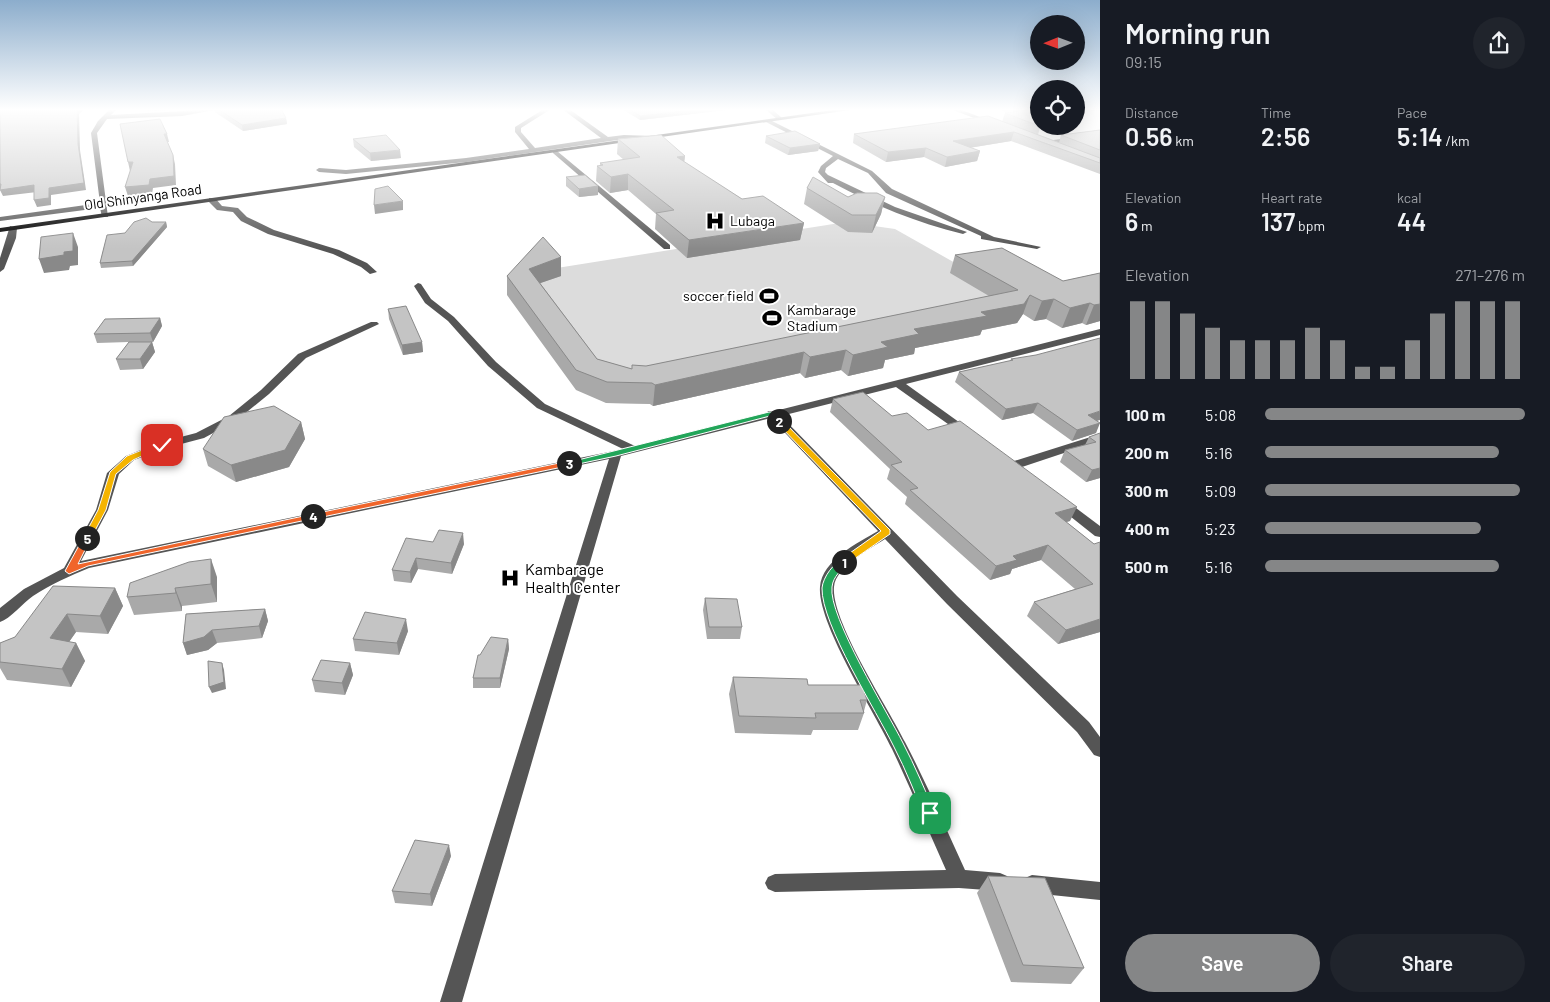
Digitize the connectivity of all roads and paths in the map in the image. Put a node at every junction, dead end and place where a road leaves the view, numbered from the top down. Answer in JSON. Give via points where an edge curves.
{"nodes":[{"id":1,"x":97,"y":156,"type":"edge"},
{"id":2,"x":494,"y":156,"type":"edge"},
{"id":3,"x":528,"y":156,"type":"edge"},
{"id":4,"x":559,"y":156,"type":"edge"},
{"id":5,"x":838,"y":156,"type":"joint"},
{"id":6,"x":319,"y":170,"type":"dead end"},
{"id":7,"x":826,"y":178,"type":"junction"},
{"id":8,"x":837,"y":191,"type":"edge"},
{"id":9,"x":212,"y":200,"type":"junction"},
{"id":10,"x":103,"y":205,"type":"junction"},
{"id":11,"x":105,"y":215,"type":"junction"},
{"id":12,"x":0,"y":219,"type":"edge"},
{"id":13,"x":13,"y":228,"type":"junction"},
{"id":14,"x":0,"y":230,"type":"edge"},
{"id":15,"x":993,"y":239,"type":"junction"},
{"id":16,"x":1036,"y":246,"type":"dead end"},
{"id":17,"x":667,"y":247,"type":"dead end"},
{"id":18,"x":0,"y":269,"type":"edge"},
{"id":19,"x":373,"y":272,"type":"dead end"},
{"id":20,"x":418,"y":286,"type":"dead end"},
{"id":21,"x":374,"y":324,"type":"dead end"},
{"id":22,"x":1100,"y":332,"type":"edge"},
{"id":23,"x":898,"y":383,"type":"junction"},
{"id":24,"x":772,"y":413,"type":"junction"},
{"id":25,"x":1100,"y":437,"type":"edge"},
{"id":26,"x":974,"y":438,"type":"edge"},
{"id":27,"x":633,"y":449,"type":"junction"},
{"id":28,"x":616,"y":454,"type":"junction"},
{"id":29,"x":1027,"y":477,"type":"edge"},
{"id":30,"x":1049,"y":494,"type":"edge"},
{"id":31,"x":887,"y":532,"type":"junction"},
{"id":32,"x":1100,"y":533,"type":"edge"},
{"id":33,"x":69,"y":571,"type":"junction"},
{"id":34,"x":0,"y":617,"type":"edge"},
{"id":35,"x":1100,"y":750,"type":"edge"},
{"id":36,"x":959,"y":879,"type":"junction"},
{"id":37,"x":775,"y":883,"type":"dead end"},
{"id":38,"x":1100,"y":891,"type":"edge"},
{"id":39,"x":451,"y":1002,"type":"edge"}],
"edges":[{"from":1,"to":10,"type":"street"},
{"from":2,"to":6,"type":"street","via":[[346,172]]},
{"from":3,"to":9,"type":"main road","name":"Old Shinyanga Road"},
{"from":4,"to":17,"type":"street"},
{"from":5,"to":7,"type":"street","via":[[823,167],[821,172]]},
{"from":5,"to":15,"type":"street","via":[[870,172],[889,191]]},
{"from":7,"to":8,"type":"street"},
{"from":7,"to":15,"type":"street","via":[[930,224]]},
{"from":9,"to":11,"type":"main road","name":"Old Shinyanga Road"},
{"from":9,"to":19,"type":"street","via":[[220,208],[235,210],[244,219],[270,232],[336,252]]},
{"from":10,"to":11,"type":"street"},
{"from":10,"to":12,"type":"street"},
{"from":11,"to":13,"type":"main road","name":"Old Shinyanga Road"},
{"from":13,"to":14,"type":"main road","name":"Old Shinyanga Road"},
{"from":13,"to":18,"type":"street"},
{"from":15,"to":16,"type":"street"},
{"from":20,"to":27,"type":"street","via":[[492,364],[541,406]]},
{"from":21,"to":33,"type":"street","via":[[302,356],[266,392],[233,418],[200,436],[162,445],[130,458],[113,474],[102,510]]},
{"from":22,"to":23,"type":"street"},
{"from":23,"to":24,"type":"street"},
{"from":23,"to":26,"type":"street"},
{"from":24,"to":27,"type":"street"},
{"from":24,"to":31,"type":"street"},
{"from":25,"to":29,"type":"street","via":[[1008,463]]},
{"from":27,"to":28,"type":"street"},
{"from":28,"to":33,"type":"street","via":[[86,564]]},
{"from":28,"to":39,"type":"street"},
{"from":30,"to":32,"type":"street"},
{"from":31,"to":35,"type":"street","via":[[1083,727]]},
{"from":31,"to":36,"type":"street","via":[[848,557],[832,574],[827,588],[832,612],[845,643],[900,747]]},
{"from":33,"to":34,"type":"street","via":[[47,580]]},
{"from":36,"to":37,"type":"street"},
{"from":36,"to":38,"type":"street"}]}
